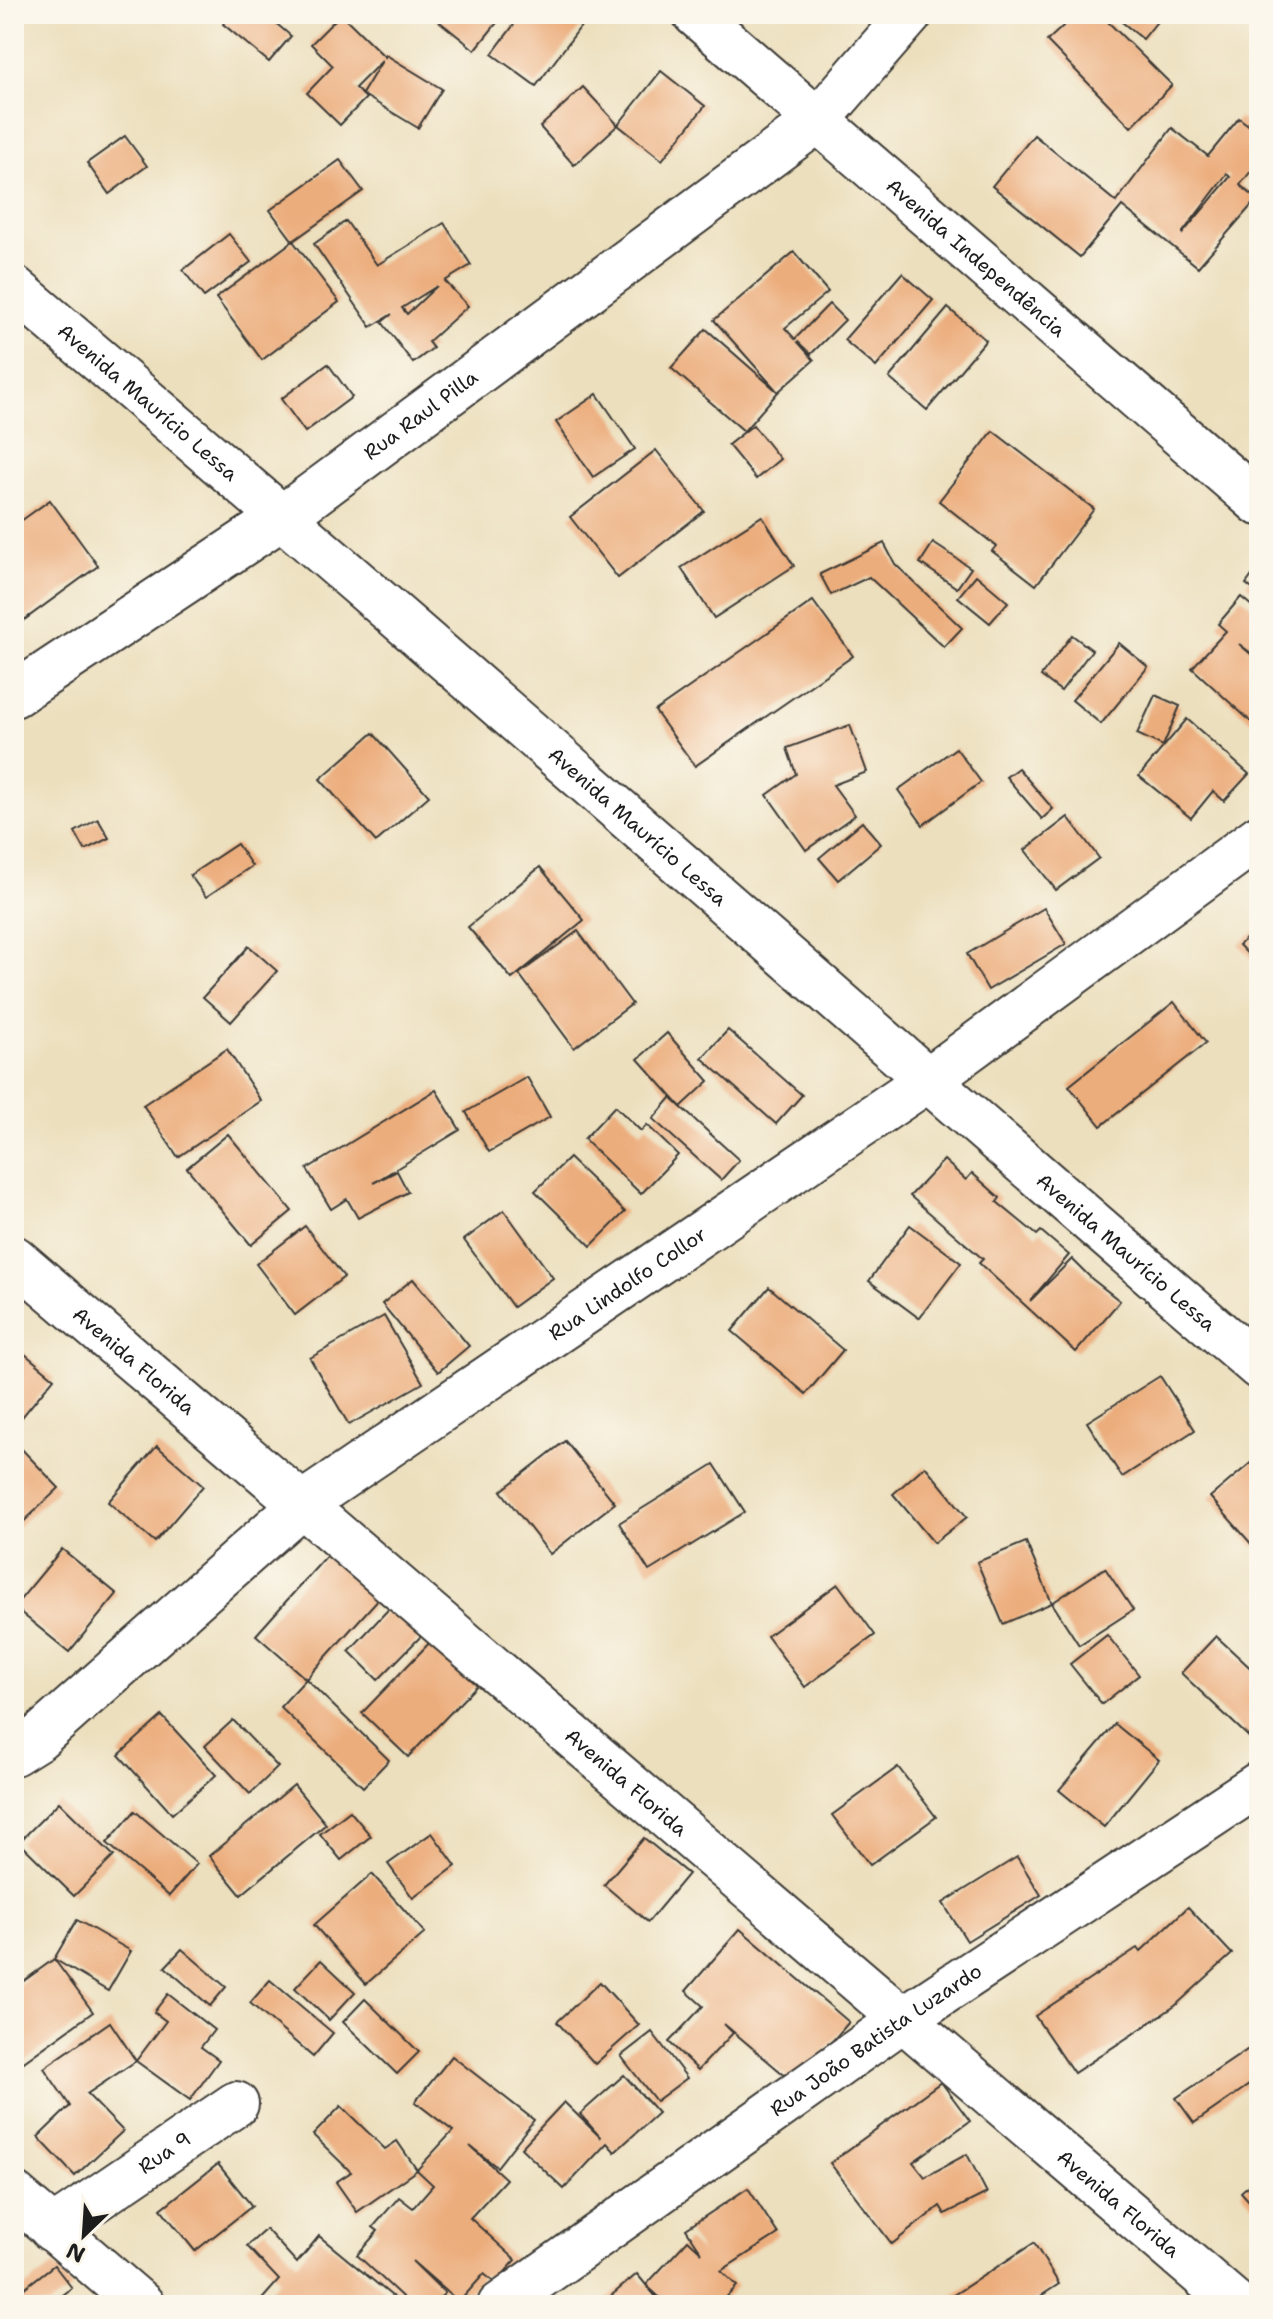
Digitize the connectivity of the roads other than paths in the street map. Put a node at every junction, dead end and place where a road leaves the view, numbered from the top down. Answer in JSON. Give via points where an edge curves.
{"nodes":[{"id":1,"x":695,"y":14,"type":"edge"},
{"id":2,"x":910,"y":14,"type":"edge"},
{"id":3,"x":817,"y":121,"type":"junction"},
{"id":4,"x":14,"y":288,"type":"edge"},
{"id":5,"x":1259,"y":503,"type":"edge"},
{"id":6,"x":284,"y":516,"type":"junction"},
{"id":7,"x":14,"y":695,"type":"edge"},
{"id":8,"x":1259,"y":837,"type":"edge"},
{"id":9,"x":926,"y":1081,"type":"junction"},
{"id":10,"x":14,"y":1258,"type":"edge"},
{"id":11,"x":1259,"y":1367,"type":"edge"},
{"id":12,"x":301,"y":1505,"type":"junction"},
{"id":13,"x":14,"y":1753,"type":"edge"},
{"id":14,"x":1259,"y":1784,"type":"edge"},
{"id":15,"x":903,"y":2019,"type":"junction"},
{"id":16,"x":236,"y":2104,"type":"dead end"},
{"id":17,"x":14,"y":2195,"type":"edge"},
{"id":18,"x":52,"y":2229,"type":"junction"},
{"id":19,"x":142,"y":2305,"type":"edge"},
{"id":20,"x":500,"y":2305,"type":"edge"},
{"id":21,"x":1237,"y":2305,"type":"edge"}],
"edges":[{"from":1,"to":3,"type":"street","name":"Avenida Independência"},
{"from":2,"to":3,"type":"street","name":"Rua Raul Pilla"},
{"from":3,"to":5,"type":"street","name":"Avenida Independência"},
{"from":3,"to":6,"type":"street","name":"Rua Raul Pilla"},
{"from":4,"to":6,"type":"street","name":"Avenida Maurício Lessa"},
{"from":6,"to":7,"type":"street","name":"Rua Raul Pilla"},
{"from":6,"to":9,"type":"street","name":"Avenida Maurício Lessa"},
{"from":8,"to":9,"type":"street","name":"Rua Lindolfo Collor"},
{"from":9,"to":11,"type":"street","name":"Avenida Maurício Lessa"},
{"from":9,"to":12,"type":"street","name":"Rua Lindolfo Collor"},
{"from":10,"to":12,"type":"street","name":"Avenida Florida"},
{"from":12,"to":13,"type":"street","name":"Rua Lindolfo Collor","via":[[38,1738]]},
{"from":12,"to":15,"type":"street","name":"Avenida Florida"},
{"from":14,"to":15,"type":"street","name":"Rua João Batista Luzardo"},
{"from":15,"to":20,"type":"street","name":"Rua João Batista Luzardo"},
{"from":15,"to":21,"type":"street","name":"Avenida Florida"},
{"from":16,"to":18,"type":"street","name":"Rua 9"},
{"from":17,"to":18,"type":"street"},
{"from":18,"to":19,"type":"street"}]}
